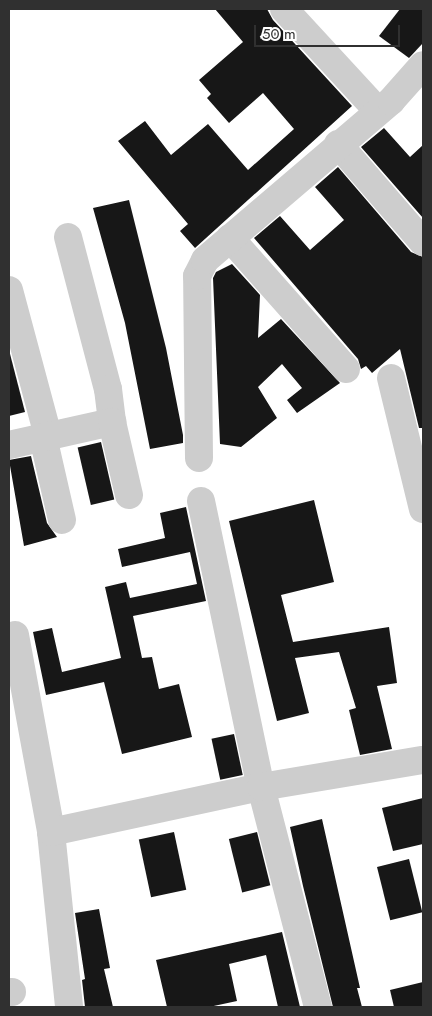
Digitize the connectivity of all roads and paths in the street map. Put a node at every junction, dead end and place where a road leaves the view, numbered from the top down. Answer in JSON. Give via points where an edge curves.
{"nodes":[{"id":1,"x":284,"y":9,"type":"edge"},
{"id":2,"x":423,"y":65,"type":"edge"},
{"id":3,"x":378,"y":111,"type":"junction"},
{"id":4,"x":338,"y":144,"type":"junction"},
{"id":5,"x":68,"y":237,"type":"dead end"},
{"id":6,"x":230,"y":238,"type":"junction"},
{"id":7,"x":423,"y":242,"type":"edge"},
{"id":8,"x":9,"y":290,"type":"edge"},
{"id":9,"x":346,"y":368,"type":"dead end"},
{"id":10,"x":391,"y":378,"type":"dead end"},
{"id":11,"x":112,"y":422,"type":"junction"},
{"id":12,"x":46,"y":437,"type":"junction"},
{"id":13,"x":9,"y":444,"type":"edge"},
{"id":14,"x":199,"y":458,"type":"dead end"},
{"id":15,"x":129,"y":495,"type":"dead end"},
{"id":16,"x":201,"y":501,"type":"dead end"},
{"id":17,"x":423,"y":509,"type":"edge"},
{"id":18,"x":62,"y":520,"type":"dead end"},
{"id":19,"x":15,"y":635,"type":"dead end"},
{"id":20,"x":423,"y":760,"type":"edge"},
{"id":21,"x":261,"y":787,"type":"junction"},
{"id":22,"x":51,"y":832,"type":"junction"},
{"id":23,"x":69,"y":1007,"type":"edge"},
{"id":24,"x":318,"y":1007,"type":"edge"}],
"edges":[{"from":1,"to":3,"type":"street"},
{"from":2,"to":3,"type":"street"},
{"from":3,"to":4,"type":"street"},
{"from":4,"to":6,"type":"street"},
{"from":4,"to":7,"type":"street"},
{"from":5,"to":11,"type":"street","via":[[108,389]]},
{"from":6,"to":9,"type":"street"},
{"from":6,"to":14,"type":"street","via":[[205,260],[197,276]]},
{"from":8,"to":12,"type":"street"},
{"from":10,"to":17,"type":"street"},
{"from":11,"to":12,"type":"street"},
{"from":11,"to":15,"type":"street"},
{"from":12,"to":13,"type":"street"},
{"from":12,"to":18,"type":"street"},
{"from":16,"to":21,"type":"street"},
{"from":19,"to":22,"type":"street"},
{"from":20,"to":21,"type":"street"},
{"from":21,"to":22,"type":"street"},
{"from":21,"to":24,"type":"street"},
{"from":22,"to":23,"type":"street"}]}
